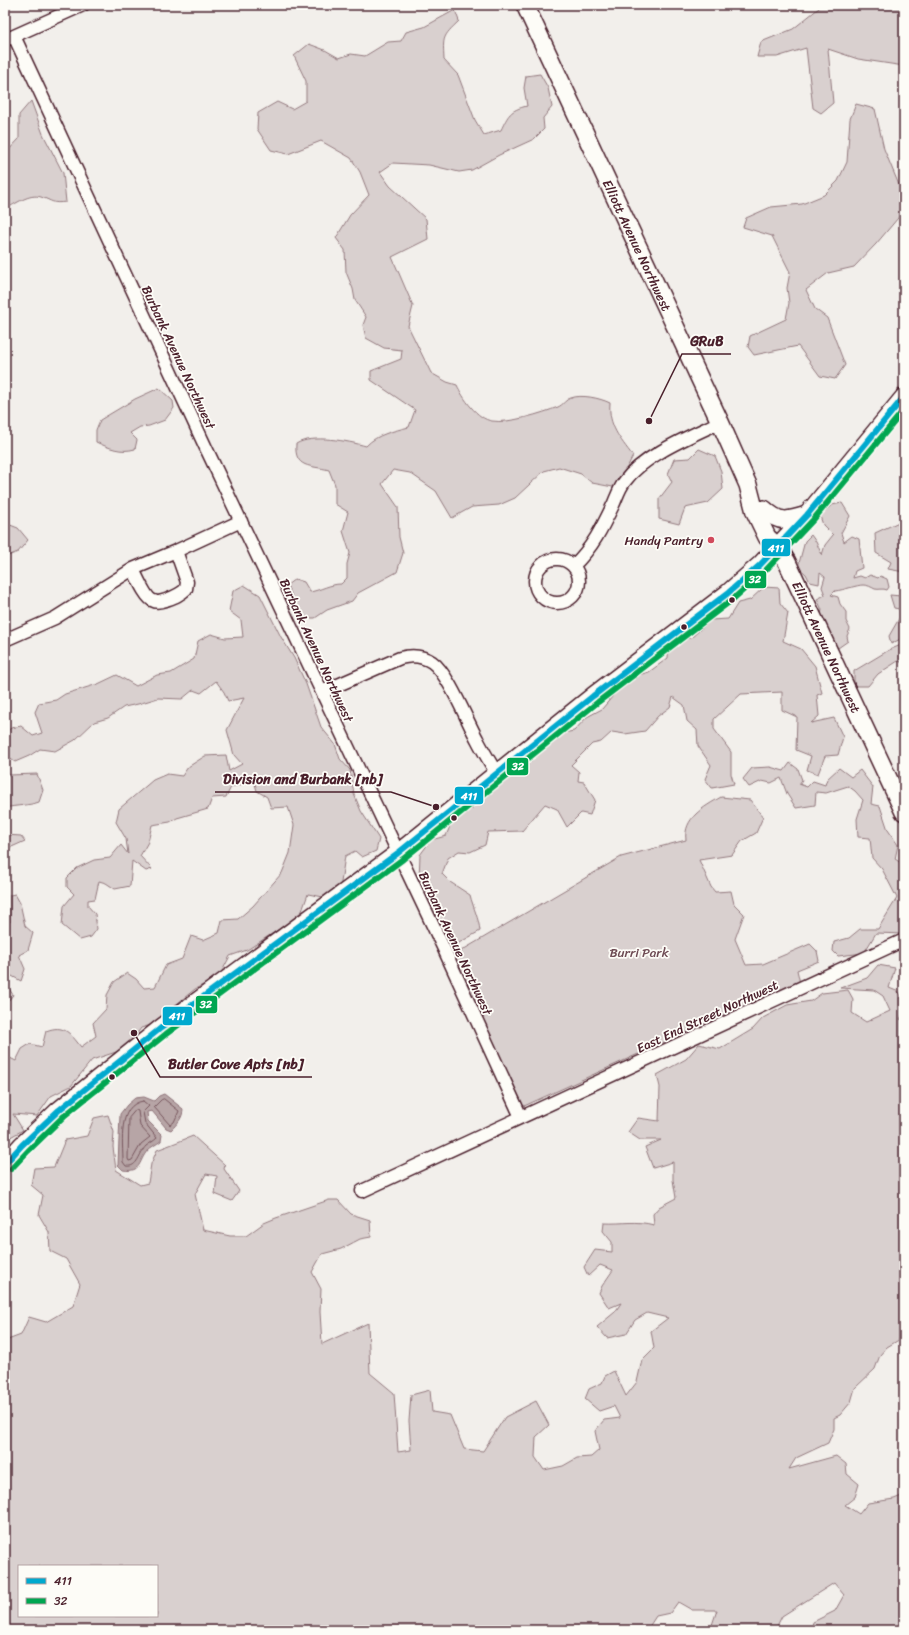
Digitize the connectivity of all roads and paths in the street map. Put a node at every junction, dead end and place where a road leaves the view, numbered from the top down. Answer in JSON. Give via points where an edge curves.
{"nodes":[{"id":1,"x":83,"y":5,"type":"edge"},
{"id":2,"x":525,"y":5,"type":"edge"},
{"id":3,"x":10,"y":38,"type":"edge"},
{"id":4,"x":904,"y":397,"type":"edge"},
{"id":5,"x":720,"y":422,"type":"junction"},
{"id":6,"x":748,"y":485,"type":"junction"},
{"id":7,"x":764,"y":509,"type":"junction"},
{"id":8,"x":807,"y":515,"type":"junction"},
{"id":9,"x":241,"y":521,"type":"junction"},
{"id":10,"x":779,"y":545,"type":"junction"},
{"id":11,"x":176,"y":551,"type":"junction"},
{"id":12,"x":572,"y":566,"type":"dead end"},
{"id":13,"x":133,"y":569,"type":"junction"},
{"id":14,"x":5,"y":640,"type":"edge"},
{"id":15,"x":322,"y":692,"type":"junction"},
{"id":16,"x":497,"y":774,"type":"junction"},
{"id":17,"x":904,"y":812,"type":"edge"},
{"id":18,"x":398,"y":853,"type":"junction"},
{"id":19,"x":904,"y":940,"type":"edge"},
{"id":20,"x":521,"y":1117,"type":"junction"},
{"id":21,"x":5,"y":1164,"type":"edge"},
{"id":22,"x":362,"y":1191,"type":"dead end"}],
"edges":[{"from":1,"to":3,"type":"street"},
{"from":2,"to":5,"type":"street","name":"Elliott Avenue Northwest"},
{"from":3,"to":9,"type":"street","name":"Burbank Avenue Northwest"},
{"from":4,"to":8,"type":"street"},
{"from":5,"to":6,"type":"street","name":"Elliott Avenue Northwest"},
{"from":5,"to":12,"type":"street","via":[[645,462],[635,471],[625,481],[598,536],[585,555]]},
{"from":6,"to":7,"type":"street","name":"Elliott Avenue Northwest"},
{"from":6,"to":10,"type":"street","name":"Elliott Avenue Northwest","via":[[755,512],[767,537]]},
{"from":7,"to":8,"type":"street","via":[[773,517],[787,521]]},
{"from":7,"to":10,"type":"street","name":"Elliott Avenue Northwest"},
{"from":8,"to":10,"type":"street"},
{"from":9,"to":11,"type":"street"},
{"from":9,"to":15,"type":"street","name":"Burbank Avenue Northwest"},
{"from":10,"to":16,"type":"street","via":[[728,593],[593,696]]},
{"from":10,"to":17,"type":"street","name":"Elliott Avenue Northwest"},
{"from":11,"to":13,"type":"street"},
{"from":11,"to":13,"type":"street","via":[[186,589],[170,599],[154,602],[148,598]]},
{"from":13,"to":14,"type":"street","via":[[55,618]]},
{"from":15,"to":16,"type":"street","via":[[400,658],[424,658],[433,663],[446,678]]},
{"from":15,"to":18,"type":"street","name":"Burbank Avenue Northwest"},
{"from":16,"to":18,"type":"street"},
{"from":18,"to":20,"type":"street","name":"Burbank Avenue Northwest"},
{"from":18,"to":21,"type":"street","via":[[161,1028],[59,1110]]},
{"from":19,"to":20,"type":"street","name":"East End Street Northwest"},
{"from":20,"to":22,"type":"street"}]}
